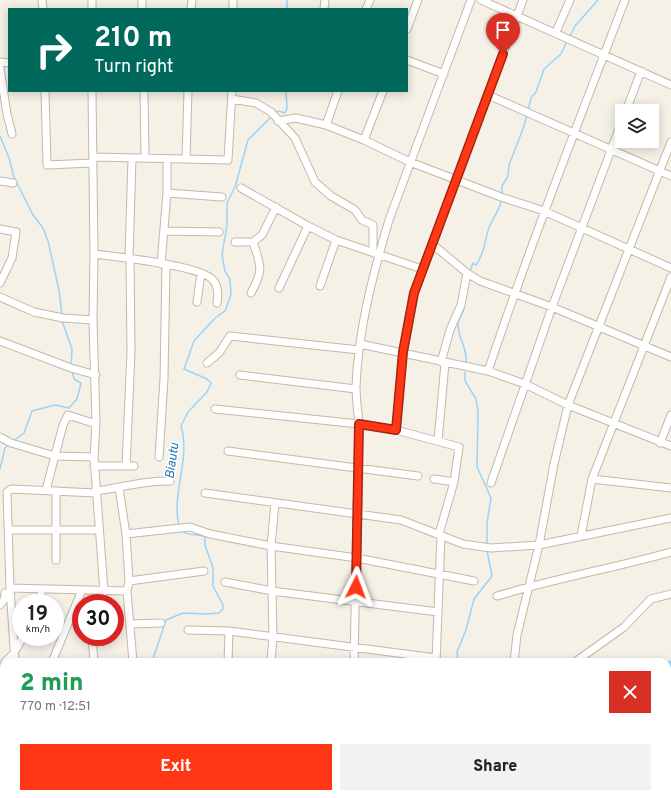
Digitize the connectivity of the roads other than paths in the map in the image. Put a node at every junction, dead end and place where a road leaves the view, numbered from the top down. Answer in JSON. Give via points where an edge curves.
{"nodes":[{"id":1,"x":418,"y":0,"type":"edge"},
{"id":2,"x":471,"y":0,"type":"edge"},
{"id":3,"x":481,"y":0,"type":"edge"},
{"id":4,"x":523,"y":0,"type":"edge"},
{"id":5,"x":570,"y":0,"type":"edge"},
{"id":6,"x":625,"y":0,"type":"edge"},
{"id":7,"x":518,"y":16,"type":"junction"},
{"id":8,"x":408,"y":26,"type":"edge"},
{"id":9,"x":556,"y":32,"type":"junction"},
{"id":10,"x":604,"y":54,"type":"junction"},
{"id":11,"x":408,"y":60,"type":"edge"},
{"id":12,"x":0,"y":68,"type":"edge"},
{"id":13,"x":641,"y":71,"type":"junction"},
{"id":14,"x":444,"y":74,"type":"junction"},
{"id":15,"x":671,"y":85,"type":"edge"},
{"id":16,"x":45,"y":92,"type":"edge"},
{"id":17,"x":92,"y":92,"type":"edge"},
{"id":18,"x":144,"y":92,"type":"edge"},
{"id":19,"x":188,"y":92,"type":"edge"},
{"id":20,"x":232,"y":92,"type":"edge"},
{"id":21,"x":338,"y":92,"type":"edge"},
{"id":22,"x":383,"y":92,"type":"edge"},
{"id":23,"x":488,"y":95,"type":"junction"},
{"id":24,"x":232,"y":100,"type":"junction"},
{"id":25,"x":629,"y":104,"type":"edge"},
{"id":26,"x":274,"y":117,"type":"junction"},
{"id":27,"x":326,"y":125,"type":"junction"},
{"id":28,"x":12,"y":134,"type":"dead end"},
{"id":29,"x":575,"y":134,"type":"junction"},
{"id":30,"x":615,"y":139,"type":"edge"},
{"id":31,"x":364,"y":140,"type":"junction"},
{"id":32,"x":671,"y":142,"type":"edge"},
{"id":33,"x":611,"y":150,"type":"junction"},
{"id":34,"x":132,"y":158,"type":"junction"},
{"id":35,"x":145,"y":158,"type":"junction"},
{"id":36,"x":186,"y":158,"type":"junction"},
{"id":37,"x":167,"y":159,"type":"junction"},
{"id":38,"x":93,"y":160,"type":"junction"},
{"id":39,"x":410,"y":162,"type":"junction"},
{"id":40,"x":661,"y":172,"type":"junction"},
{"id":41,"x":671,"y":176,"type":"edge"},
{"id":42,"x":456,"y":179,"type":"junction"},
{"id":43,"x":0,"y":182,"type":"edge"},
{"id":44,"x":13,"y":183,"type":"dead end"},
{"id":45,"x":241,"y":188,"type":"dead end"},
{"id":46,"x":167,"y":193,"type":"junction"},
{"id":47,"x":222,"y":197,"type":"dead end"},
{"id":48,"x":276,"y":207,"type":"junction"},
{"id":49,"x":544,"y":211,"type":"junction"},
{"id":50,"x":308,"y":226,"type":"junction"},
{"id":51,"x":582,"y":228,"type":"junction"},
{"id":52,"x":0,"y":229,"type":"edge"},
{"id":53,"x":165,"y":231,"type":"junction"},
{"id":54,"x":219,"y":232,"type":"dead end"},
{"id":55,"x":336,"y":240,"type":"junction"},
{"id":56,"x":235,"y":242,"type":"dead end"},
{"id":57,"x":253,"y":242,"type":"junction"},
{"id":58,"x":432,"y":244,"type":"junction"},
{"id":59,"x":629,"y":250,"type":"junction"},
{"id":60,"x":94,"y":254,"type":"junction"},
{"id":61,"x":376,"y":254,"type":"junction"},
{"id":62,"x":129,"y":258,"type":"junction"},
{"id":63,"x":163,"y":264,"type":"junction"},
{"id":64,"x":671,"y":268,"type":"edge"},
{"id":65,"x":422,"y":269,"type":"junction"},
{"id":66,"x":201,"y":273,"type":"junction"},
{"id":67,"x":469,"y":274,"type":"junction"},
{"id":68,"x":671,"y":277,"type":"edge"},
{"id":69,"x":0,"y":283,"type":"edge"},
{"id":70,"x":320,"y":286,"type":"dead end"},
{"id":71,"x":279,"y":288,"type":"dead end"},
{"id":72,"x":251,"y":293,"type":"dead end"},
{"id":73,"x":514,"y":293,"type":"junction"},
{"id":74,"x":0,"y":297,"type":"edge"},
{"id":75,"x":197,"y":302,"type":"dead end"},
{"id":76,"x":217,"y":304,"type":"dead end"},
{"id":77,"x":552,"y":307,"type":"junction"},
{"id":78,"x":93,"y":320,"type":"junction"},
{"id":79,"x":598,"y":328,"type":"junction"},
{"id":80,"x":0,"y":341,"type":"edge"},
{"id":81,"x":359,"y":347,"type":"junction"},
{"id":82,"x":643,"y":347,"type":"junction"},
{"id":83,"x":403,"y":352,"type":"junction"},
{"id":84,"x":671,"y":357,"type":"edge"},
{"id":85,"x":443,"y":362,"type":"junction"},
{"id":86,"x":206,"y":363,"type":"dead end"},
{"id":87,"x":488,"y":371,"type":"junction"},
{"id":88,"x":96,"y":375,"type":"junction"},
{"id":89,"x":240,"y":375,"type":"dead end"},
{"id":90,"x":525,"y":384,"type":"junction"},
{"id":91,"x":356,"y":390,"type":"junction"},
{"id":92,"x":568,"y":405,"type":"junction"},
{"id":93,"x":215,"y":409,"type":"dead end"},
{"id":94,"x":671,"y":414,"type":"edge"},
{"id":95,"x":614,"y":423,"type":"junction"},
{"id":96,"x":96,"y":424,"type":"junction"},
{"id":97,"x":359,"y":424,"type":"junction"},
{"id":98,"x":396,"y":430,"type":"junction"},
{"id":99,"x":0,"y":437,"type":"edge"},
{"id":100,"x":438,"y":441,"type":"junction"},
{"id":101,"x":660,"y":443,"type":"junction"},
{"id":102,"x":671,"y":446,"type":"edge"},
{"id":103,"x":228,"y":451,"type":"dead end"},
{"id":104,"x":54,"y":456,"type":"junction"},
{"id":105,"x":94,"y":457,"type":"junction"},
{"id":106,"x":159,"y":457,"type":"dead end"},
{"id":107,"x":94,"y":466,"type":"junction"},
{"id":108,"x":126,"y":466,"type":"junction"},
{"id":109,"x":134,"y":466,"type":"dead end"},
{"id":110,"x":358,"y":467,"type":"junction"},
{"id":111,"x":418,"y":476,"type":"dead end"},
{"id":112,"x":434,"y":479,"type":"dead end"},
{"id":113,"x":592,"y":479,"type":"junction"},
{"id":114,"x":170,"y":481,"type":"dead end"},
{"id":115,"x":454,"y":482,"type":"junction"},
{"id":116,"x":492,"y":483,"type":"dead end"},
{"id":117,"x":119,"y":488,"type":"junction"},
{"id":118,"x":671,"y":488,"type":"edge"},
{"id":119,"x":46,"y":490,"type":"junction"},
{"id":120,"x":56,"y":490,"type":"junction"},
{"id":121,"x":95,"y":492,"type":"junction"},
{"id":122,"x":205,"y":493,"type":"dead end"},
{"id":123,"x":275,"y":503,"type":"junction"},
{"id":124,"x":358,"y":513,"type":"junction"},
{"id":125,"x":671,"y":518,"type":"edge"},
{"id":126,"x":55,"y":529,"type":"junction"},
{"id":127,"x":8,"y":530,"type":"junction"},
{"id":128,"x":99,"y":530,"type":"junction"},
{"id":129,"x":126,"y":534,"type":"junction"},
{"id":130,"x":440,"y":535,"type":"junction"},
{"id":131,"x":581,"y":536,"type":"junction"},
{"id":132,"x":538,"y":545,"type":"junction"},
{"id":133,"x":271,"y":546,"type":"junction"},
{"id":134,"x":671,"y":552,"type":"edge"},
{"id":135,"x":357,"y":558,"type":"junction"},
{"id":136,"x":56,"y":560,"type":"dead end"},
{"id":137,"x":204,"y":571,"type":"dead end"},
{"id":138,"x":439,"y":574,"type":"junction"},
{"id":139,"x":129,"y":581,"type":"junction"},
{"id":140,"x":474,"y":581,"type":"dead end"},
{"id":141,"x":225,"y":582,"type":"dead end"},
{"id":142,"x":528,"y":587,"type":"junction"},
{"id":143,"x":42,"y":589,"type":"junction"},
{"id":144,"x":82,"y":590,"type":"junction"},
{"id":145,"x":6,"y":591,"type":"edge"},
{"id":146,"x":104,"y":591,"type":"junction"},
{"id":147,"x":127,"y":591,"type":"junction"},
{"id":148,"x":272,"y":591,"type":"junction"},
{"id":149,"x":41,"y":594,"type":"edge"},
{"id":150,"x":103,"y":594,"type":"edge"},
{"id":151,"x":671,"y":594,"type":"edge"},
{"id":152,"x":497,"y":596,"type":"dead end"},
{"id":153,"x":355,"y":602,"type":"junction"},
{"id":154,"x":0,"y":605,"type":"edge"},
{"id":155,"x":438,"y":612,"type":"junction"},
{"id":156,"x":161,"y":623,"type":"dead end"},
{"id":157,"x":131,"y":624,"type":"junction"},
{"id":158,"x":188,"y":630,"type":"dead end"},
{"id":159,"x":229,"y":631,"type":"junction"},
{"id":160,"x":273,"y":637,"type":"junction"},
{"id":161,"x":18,"y":646,"type":"edge"},
{"id":162,"x":93,"y":646,"type":"edge"},
{"id":163,"x":354,"y":647,"type":"junction"},
{"id":164,"x":14,"y":653,"type":"junction"},
{"id":165,"x":8,"y":658,"type":"edge"},
{"id":166,"x":15,"y":658,"type":"edge"},
{"id":167,"x":54,"y":658,"type":"edge"},
{"id":168,"x":94,"y":658,"type":"edge"},
{"id":169,"x":133,"y":658,"type":"edge"},
{"id":170,"x":228,"y":658,"type":"edge"},
{"id":171,"x":271,"y":658,"type":"edge"},
{"id":172,"x":354,"y":658,"type":"edge"},
{"id":173,"x":423,"y":658,"type":"edge"},
{"id":174,"x":436,"y":658,"type":"edge"},
{"id":175,"x":514,"y":658,"type":"edge"},
{"id":176,"x":581,"y":658,"type":"edge"}],
"edges":[{"from":1,"to":8,"type":"street"},
{"from":2,"to":14,"type":"street"},
{"from":3,"to":7,"type":"street"},
{"from":4,"to":7,"type":"street"},
{"from":5,"to":9,"type":"street"},
{"from":6,"to":10,"type":"street"},
{"from":7,"to":9,"type":"street"},
{"from":7,"to":23,"type":"street"},
{"from":9,"to":10,"type":"street"},
{"from":10,"to":13,"type":"street"},
{"from":10,"to":29,"type":"street"},
{"from":11,"to":14,"type":"street"},
{"from":12,"to":28,"type":"street"},
{"from":13,"to":15,"type":"street"},
{"from":13,"to":25,"type":"street"},
{"from":14,"to":39,"type":"street"},
{"from":16,"to":38,"type":"street","via":[[48,165]]},
{"from":17,"to":38,"type":"street"},
{"from":18,"to":35,"type":"street"},
{"from":19,"to":36,"type":"street"},
{"from":20,"to":24,"type":"street"},
{"from":21,"to":27,"type":"street"},
{"from":22,"to":31,"type":"street"},
{"from":23,"to":29,"type":"street"},
{"from":23,"to":42,"type":"street"},
{"from":24,"to":26,"type":"street","via":[[256,103]]},
{"from":24,"to":36,"type":"street","via":[[228,160]]},
{"from":26,"to":27,"type":"street","via":[[296,118]]},
{"from":26,"to":61,"type":"street","via":[[295,138],[315,182],[373,226]]},
{"from":27,"to":31,"type":"street"},
{"from":29,"to":33,"type":"street"},
{"from":29,"to":49,"type":"street"},
{"from":30,"to":33,"type":"street"},
{"from":31,"to":39,"type":"street"},
{"from":32,"to":40,"type":"street"},
{"from":33,"to":40,"type":"street"},
{"from":33,"to":51,"type":"street"},
{"from":34,"to":35,"type":"street"},
{"from":34,"to":38,"type":"street"},
{"from":34,"to":62,"type":"street"},
{"from":35,"to":37,"type":"street"},
{"from":36,"to":37,"type":"street"},
{"from":37,"to":46,"type":"street"},
{"from":38,"to":60,"type":"street"},
{"from":39,"to":42,"type":"street"},
{"from":39,"to":61,"type":"street"},
{"from":40,"to":41,"type":"street"},
{"from":40,"to":59,"type":"street"},
{"from":42,"to":49,"type":"street","via":[[502,198]]},
{"from":42,"to":58,"type":"street"},
{"from":43,"to":44,"type":"street"},
{"from":45,"to":48,"type":"street"},
{"from":46,"to":47,"type":"street"},
{"from":46,"to":53,"type":"street"},
{"from":48,"to":50,"type":"street"},
{"from":48,"to":57,"type":"street","via":[[262,235]]},
{"from":49,"to":51,"type":"street"},
{"from":49,"to":73,"type":"street"},
{"from":50,"to":55,"type":"street"},
{"from":50,"to":71,"type":"street"},
{"from":51,"to":59,"type":"street"},
{"from":51,"to":77,"type":"street"},
{"from":52,"to":69,"type":"street","via":[[16,232],[12,258]]},
{"from":53,"to":54,"type":"street"},
{"from":53,"to":63,"type":"street"},
{"from":55,"to":61,"type":"street"},
{"from":55,"to":70,"type":"street"},
{"from":56,"to":57,"type":"street"},
{"from":57,"to":72,"type":"street","via":[[261,268]]},
{"from":58,"to":65,"type":"street"},
{"from":58,"to":67,"type":"street"},
{"from":59,"to":64,"type":"street"},
{"from":59,"to":79,"type":"street"},
{"from":60,"to":62,"type":"street"},
{"from":60,"to":78,"type":"street"},
{"from":61,"to":65,"type":"street"},
{"from":61,"to":81,"type":"street"},
{"from":62,"to":63,"type":"street"},
{"from":62,"to":108,"type":"street","via":[[131,352]]},
{"from":63,"to":66,"type":"street"},
{"from":63,"to":106,"type":"street","via":[[164,379]]},
{"from":65,"to":83,"type":"street","via":[[414,293]]},
{"from":66,"to":75,"type":"street"},
{"from":66,"to":76,"type":"street","via":[[214,281],[218,290]]},
{"from":67,"to":73,"type":"street","via":[[480,281]]},
{"from":67,"to":85,"type":"street","via":[[461,306],[450,330]]},
{"from":68,"to":82,"type":"street"},
{"from":73,"to":77,"type":"street"},
{"from":73,"to":87,"type":"street"},
{"from":74,"to":78,"type":"street","via":[[34,312]]},
{"from":77,"to":79,"type":"street"},
{"from":77,"to":90,"type":"street"},
{"from":78,"to":88,"type":"street"},
{"from":79,"to":82,"type":"street"},
{"from":79,"to":92,"type":"street"},
{"from":80,"to":88,"type":"street"},
{"from":81,"to":83,"type":"street"},
{"from":81,"to":86,"type":"street","via":[[230,336],[219,353]]},
{"from":81,"to":91,"type":"street"},
{"from":82,"to":84,"type":"street"},
{"from":82,"to":95,"type":"street"},
{"from":83,"to":85,"type":"street"},
{"from":83,"to":98,"type":"street"},
{"from":85,"to":87,"type":"street"},
{"from":85,"to":100,"type":"street"},
{"from":87,"to":90,"type":"street"},
{"from":88,"to":96,"type":"street"},
{"from":89,"to":91,"type":"street"},
{"from":90,"to":92,"type":"street"},
{"from":90,"to":116,"type":"street"},
{"from":91,"to":97,"type":"street"},
{"from":92,"to":95,"type":"street"},
{"from":92,"to":132,"type":"street"},
{"from":93,"to":97,"type":"street"},
{"from":94,"to":101,"type":"street"},
{"from":95,"to":101,"type":"street"},
{"from":95,"to":113,"type":"street"},
{"from":96,"to":104,"type":"street","via":[[68,415]]},
{"from":96,"to":105,"type":"street"},
{"from":97,"to":98,"type":"street"},
{"from":97,"to":110,"type":"street"},
{"from":98,"to":100,"type":"street"},
{"from":99,"to":104,"type":"street","via":[[11,443]]},
{"from":100,"to":115,"type":"street","via":[[459,447]]},
{"from":101,"to":102,"type":"street"},
{"from":103,"to":110,"type":"street"},
{"from":104,"to":105,"type":"street"},
{"from":104,"to":119,"type":"street"},
{"from":105,"to":107,"type":"street"},
{"from":107,"to":108,"type":"street"},
{"from":107,"to":121,"type":"street"},
{"from":108,"to":109,"type":"street"},
{"from":110,"to":111,"type":"street"},
{"from":110,"to":124,"type":"street"},
{"from":112,"to":115,"type":"street"},
{"from":113,"to":118,"type":"street"},
{"from":113,"to":131,"type":"street"},
{"from":114,"to":117,"type":"street","via":[[151,480]]},
{"from":115,"to":130,"type":"street"},
{"from":117,"to":121,"type":"street"},
{"from":117,"to":129,"type":"street"},
{"from":119,"to":120,"type":"street"},
{"from":119,"to":127,"type":"street","via":[[11,489],[7,492]]},
{"from":120,"to":121,"type":"street"},
{"from":120,"to":126,"type":"street"},
{"from":121,"to":128,"type":"street"},
{"from":122,"to":123,"type":"street"},
{"from":123,"to":124,"type":"street"},
{"from":123,"to":133,"type":"street"},
{"from":124,"to":130,"type":"street","via":[[401,520]]},
{"from":124,"to":135,"type":"street"},
{"from":125,"to":131,"type":"street"},
{"from":126,"to":127,"type":"street"},
{"from":126,"to":128,"type":"street"},
{"from":126,"to":136,"type":"street"},
{"from":127,"to":145,"type":"street"},
{"from":128,"to":146,"type":"street"},
{"from":129,"to":133,"type":"street","via":[[190,527],[210,534]]},
{"from":129,"to":139,"type":"street"},
{"from":130,"to":132,"type":"street","via":[[463,544],[488,548]]},
{"from":130,"to":138,"type":"street"},
{"from":131,"to":132,"type":"street"},
{"from":132,"to":142,"type":"street"},
{"from":133,"to":135,"type":"street"},
{"from":133,"to":148,"type":"street"},
{"from":134,"to":142,"type":"street"},
{"from":135,"to":138,"type":"street"},
{"from":135,"to":153,"type":"street"},
{"from":137,"to":139,"type":"street"},
{"from":138,"to":140,"type":"street"},
{"from":138,"to":155,"type":"street"},
{"from":139,"to":147,"type":"street"},
{"from":141,"to":148,"type":"street"},
{"from":142,"to":152,"type":"street"},
{"from":142,"to":175,"type":"street"},
{"from":143,"to":144,"type":"street"},
{"from":143,"to":145,"type":"street"},
{"from":143,"to":149,"type":"street"},
{"from":144,"to":146,"type":"street"},
{"from":144,"to":167,"type":"street"},
{"from":145,"to":154,"type":"street"},
{"from":145,"to":164,"type":"street"},
{"from":146,"to":147,"type":"street"},
{"from":146,"to":150,"type":"street"},
{"from":147,"to":157,"type":"street"},
{"from":148,"to":153,"type":"street"},
{"from":148,"to":160,"type":"street"},
{"from":151,"to":176,"type":"street","via":[[650,599],[624,627]]},
{"from":153,"to":155,"type":"street"},
{"from":153,"to":163,"type":"street"},
{"from":155,"to":174,"type":"street"},
{"from":156,"to":157,"type":"street"},
{"from":157,"to":169,"type":"street"},
{"from":158,"to":159,"type":"street"},
{"from":159,"to":160,"type":"street"},
{"from":159,"to":170,"type":"street"},
{"from":160,"to":163,"type":"street"},
{"from":160,"to":171,"type":"street"},
{"from":161,"to":164,"type":"street"},
{"from":162,"to":168,"type":"street"},
{"from":163,"to":172,"type":"street"},
{"from":163,"to":173,"type":"street"},
{"from":164,"to":165,"type":"street"},
{"from":164,"to":166,"type":"street"}]}
